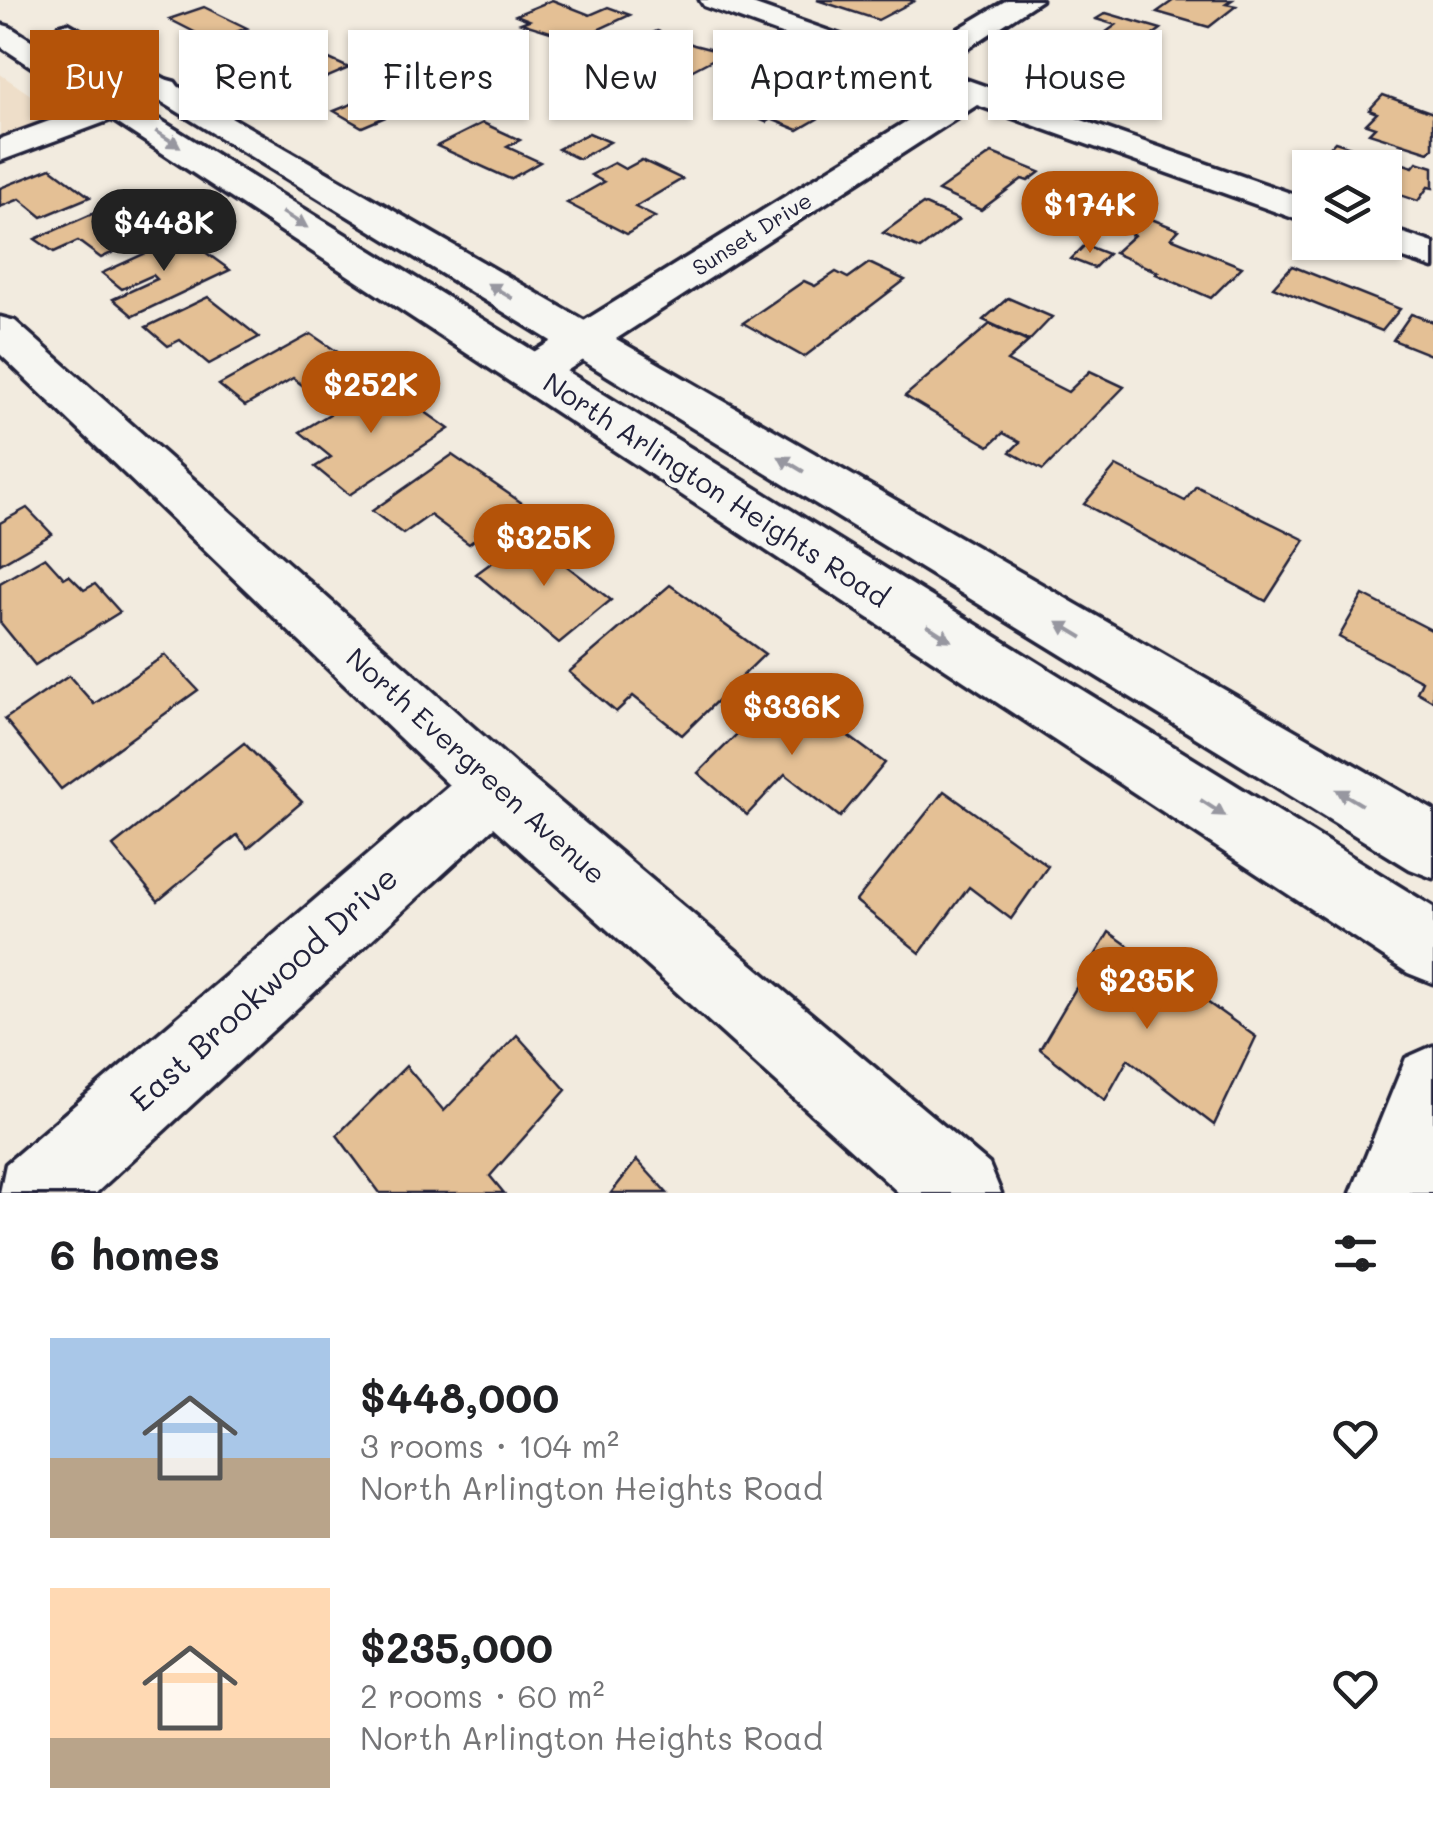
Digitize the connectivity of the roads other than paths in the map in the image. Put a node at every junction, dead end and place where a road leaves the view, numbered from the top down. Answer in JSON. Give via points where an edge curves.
{"nodes":[{"id":1,"x":714,"y":0,"type":"edge"},
{"id":2,"x":1027,"y":0,"type":"edge"},
{"id":3,"x":47,"y":20,"type":"dead end"},
{"id":4,"x":797,"y":30,"type":"edge"},
{"id":5,"x":0,"y":33,"type":"edge"},
{"id":6,"x":968,"y":36,"type":"edge"},
{"id":7,"x":30,"y":52,"type":"edge"},
{"id":8,"x":164,"y":89,"type":"junction"},
{"id":9,"x":159,"y":91,"type":"edge"},
{"id":10,"x":968,"y":93,"type":"edge"},
{"id":11,"x":972,"y":94,"type":"junction"},
{"id":12,"x":83,"y":120,"type":"edge"},
{"id":13,"x":138,"y":120,"type":"edge"},
{"id":14,"x":0,"y":151,"type":"edge"},
{"id":15,"x":1292,"y":207,"type":"edge"},
{"id":16,"x":1402,"y":245,"type":"edge"},
{"id":17,"x":1433,"y":256,"type":"edge"},
{"id":18,"x":0,"y":330,"type":"edge"},
{"id":19,"x":584,"y":340,"type":"junction"},
{"id":20,"x":532,"y":373,"type":"junction"},
{"id":21,"x":494,"y":786,"type":"junction"},
{"id":22,"x":1433,"y":846,"type":"edge"},
{"id":23,"x":1433,"y":948,"type":"edge"},
{"id":24,"x":1433,"y":1085,"type":"edge"},
{"id":25,"x":35,"y":1193,"type":"edge"},
{"id":26,"x":960,"y":1193,"type":"edge"},
{"id":27,"x":1392,"y":1193,"type":"edge"}],
"edges":[{"from":1,"to":4,"type":"main road"},
{"from":2,"to":6,"type":"main road"},
{"from":3,"to":8,"type":"main road","name":"North Arlington Heights Road"},
{"from":5,"to":7,"type":"main road","name":"North Arlington Heights Road"},
{"from":8,"to":9,"type":"main road"},
{"from":19,"to":8,"type":"main road","name":"North Arlington Heights Road","one_way":true},
{"from":10,"to":11,"type":"main road"},
{"from":11,"to":15,"type":"main road"},
{"from":11,"to":19,"type":"main road","name":"Sunset Drive"},
{"from":12,"to":14,"type":"main road"},
{"from":13,"to":20,"type":"main road","name":"North Arlington Heights Road","one_way":true},
{"from":16,"to":17,"type":"main road"},
{"from":18,"to":21,"type":"main road","name":"North Evergreen Avenue"},
{"from":19,"to":20,"type":"main road","name":"Sunset Drive"},
{"from":22,"to":19,"type":"main road","name":"North Arlington Heights Road","one_way":true},
{"from":20,"to":23,"type":"main road","name":"North Arlington Heights Road","one_way":true},
{"from":21,"to":25,"type":"main road","name":"East Brookwood Drive"},
{"from":21,"to":26,"type":"main road","name":"North Evergreen Avenue"},
{"from":24,"to":27,"type":"main road"}]}
